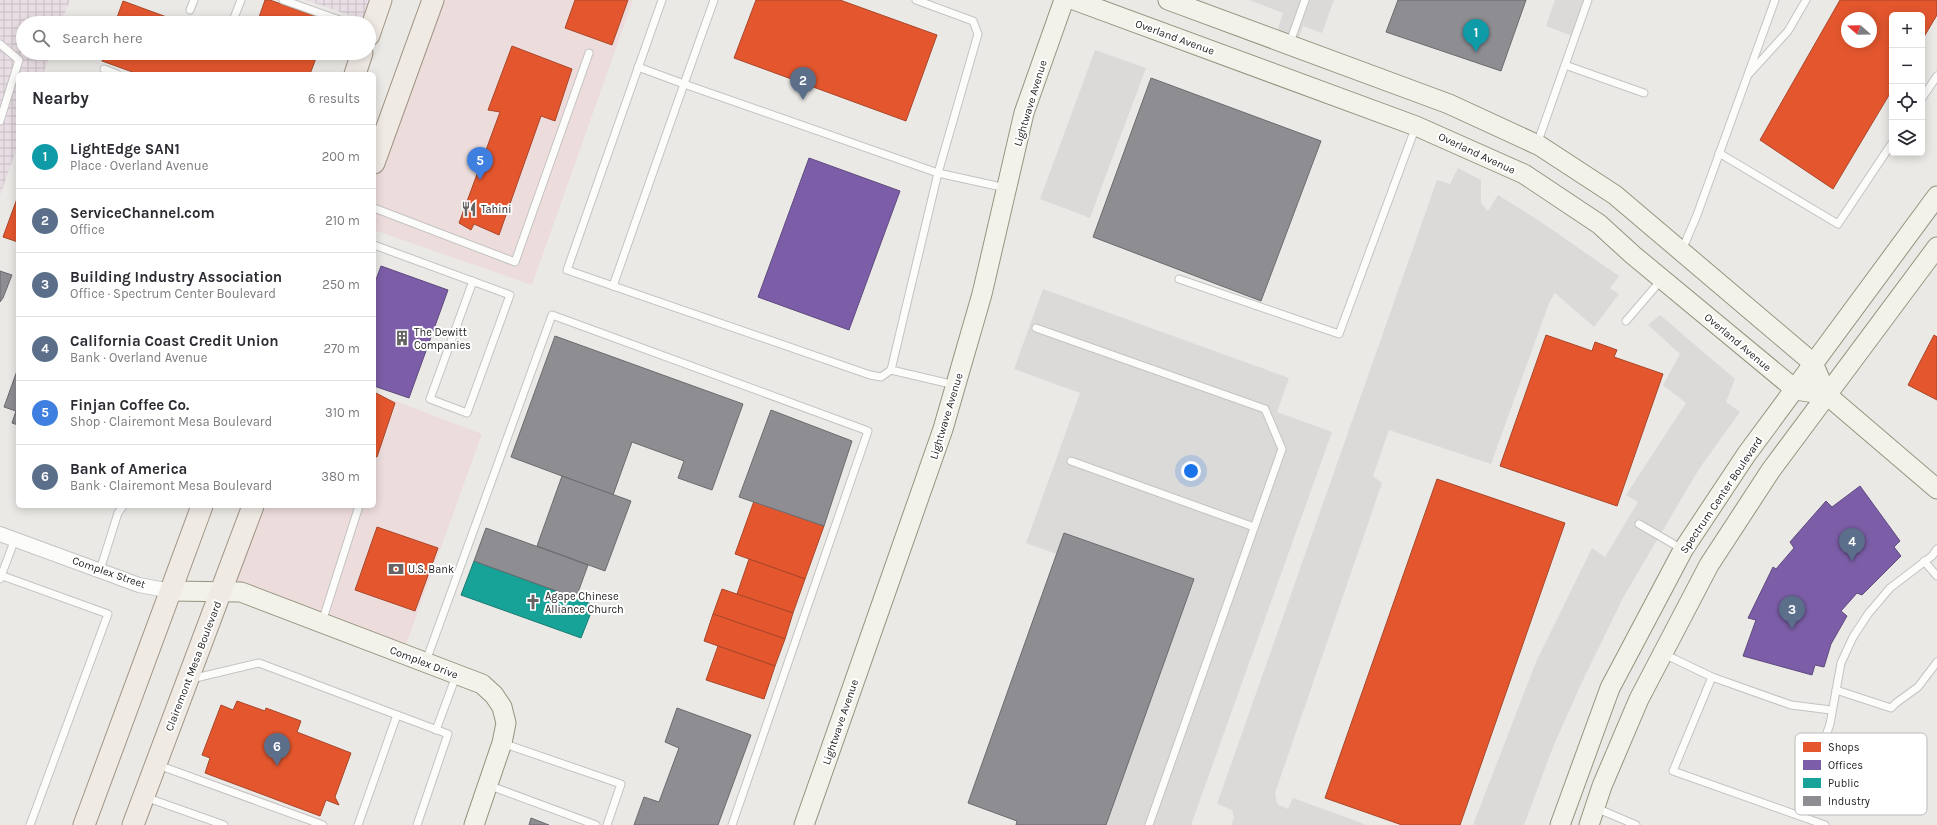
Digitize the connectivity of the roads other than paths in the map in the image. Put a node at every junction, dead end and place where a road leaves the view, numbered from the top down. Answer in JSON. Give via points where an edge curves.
{"nodes":[{"id":1,"x":194,"y":0,"type":"edge"},
{"id":2,"x":241,"y":0,"type":"edge"},
{"id":3,"x":283,"y":0,"type":"edge"},
{"id":4,"x":433,"y":0,"type":"edge"},
{"id":5,"x":662,"y":0,"type":"edge"},
{"id":6,"x":714,"y":0,"type":"edge"},
{"id":7,"x":916,"y":0,"type":"edge"},
{"id":8,"x":1064,"y":0,"type":"edge"},
{"id":9,"x":1074,"y":0,"type":"edge"},
{"id":10,"x":1168,"y":0,"type":"edge"},
{"id":11,"x":1305,"y":0,"type":"edge"},
{"id":12,"x":1588,"y":0,"type":"edge"},
{"id":13,"x":1775,"y":0,"type":"edge"},
{"id":14,"x":1806,"y":0,"type":"edge"},
{"id":15,"x":379,"y":1,"type":"edge"},
{"id":16,"x":190,"y":10,"type":"dead end"},
{"id":17,"x":235,"y":16,"type":"edge"},
{"id":18,"x":328,"y":16,"type":"edge"},
{"id":19,"x":374,"y":16,"type":"edge"},
{"id":20,"x":0,"y":44,"type":"edge"},
{"id":21,"x":1289,"y":45,"type":"junction"},
{"id":22,"x":589,"y":53,"type":"dead end"},
{"id":23,"x":16,"y":57,"type":"edge"},
{"id":24,"x":19,"y":60,"type":"edge"},
{"id":25,"x":360,"y":60,"type":"edge"},
{"id":26,"x":1565,"y":65,"type":"junction"},
{"id":27,"x":638,"y":67,"type":"junction"},
{"id":28,"x":104,"y":70,"type":"dead end"},
{"id":29,"x":110,"y":72,"type":"edge"},
{"id":30,"x":356,"y":72,"type":"edge"},
{"id":31,"x":1747,"y":76,"type":"junction"},
{"id":32,"x":1937,"y":76,"type":"edge"},
{"id":33,"x":684,"y":84,"type":"junction"},
{"id":34,"x":1644,"y":93,"type":"dead end"},
{"id":35,"x":1925,"y":94,"type":"edge"},
{"id":36,"x":0,"y":121,"type":"edge"},
{"id":37,"x":1416,"y":126,"type":"junction"},
{"id":38,"x":1537,"y":144,"type":"junction"},
{"id":39,"x":1889,"y":148,"type":"edge"},
{"id":40,"x":1719,"y":153,"type":"junction"},
{"id":41,"x":376,"y":157,"type":"edge"},
{"id":42,"x":938,"y":173,"type":"junction"},
{"id":43,"x":1006,"y":188,"type":"junction"},
{"id":44,"x":1937,"y":196,"type":"edge"},
{"id":45,"x":376,"y":209,"type":"edge"},
{"id":46,"x":376,"y":246,"type":"edge"},
{"id":47,"x":1937,"y":247,"type":"edge"},
{"id":48,"x":1681,"y":252,"type":"junction"},
{"id":49,"x":1179,"y":279,"type":"dead end"},
{"id":50,"x":1662,"y":279,"type":"junction"},
{"id":51,"x":473,"y":281,"type":"junction"},
{"id":52,"x":613,"y":286,"type":"junction"},
{"id":53,"x":1626,"y":321,"type":"dead end"},
{"id":54,"x":1036,"y":328,"type":"dead end"},
{"id":55,"x":1814,"y":363,"type":"junction"},
{"id":56,"x":891,"y":370,"type":"junction"},
{"id":57,"x":956,"y":385,"type":"junction"},
{"id":58,"x":1796,"y":390,"type":"junction"},
{"id":59,"x":1827,"y":395,"type":"junction"},
{"id":60,"x":1071,"y":461,"type":"dead end"},
{"id":61,"x":1937,"y":489,"type":"edge"},
{"id":62,"x":122,"y":508,"type":"edge"},
{"id":63,"x":201,"y":508,"type":"edge"},
{"id":64,"x":252,"y":508,"type":"edge"},
{"id":65,"x":359,"y":508,"type":"edge"},
{"id":66,"x":1639,"y":524,"type":"dead end"},
{"id":67,"x":1254,"y":527,"type":"junction"},
{"id":68,"x":0,"y":534,"type":"edge"},
{"id":69,"x":15,"y":539,"type":"junction"},
{"id":70,"x":1937,"y":549,"type":"edge"},
{"id":71,"x":1683,"y":550,"type":"junction"},
{"id":72,"x":1924,"y":561,"type":"junction"},
{"id":73,"x":100,"y":570,"type":"junction"},
{"id":74,"x":0,"y":576,"type":"edge"},
{"id":75,"x":1937,"y":576,"type":"edge"},
{"id":76,"x":172,"y":591,"type":"junction"},
{"id":77,"x":221,"y":591,"type":"junction"},
{"id":78,"x":322,"y":622,"type":"junction"},
{"id":79,"x":1662,"y":654,"type":"junction"},
{"id":80,"x":426,"y":662,"type":"junction"},
{"id":81,"x":1937,"y":662,"type":"edge"},
{"id":82,"x":456,"y":674,"type":"junction"},
{"id":83,"x":1712,"y":677,"type":"junction"},
{"id":84,"x":187,"y":680,"type":"junction"},
{"id":85,"x":1836,"y":690,"type":"junction"},
{"id":86,"x":1831,"y":710,"type":"junction"},
{"id":87,"x":397,"y":715,"type":"junction"},
{"id":88,"x":436,"y":730,"type":"junction"},
{"id":89,"x":1827,"y":733,"type":"edge"},
{"id":90,"x":502,"y":743,"type":"junction"},
{"id":91,"x":156,"y":764,"type":"junction"},
{"id":92,"x":488,"y":785,"type":"junction"},
{"id":93,"x":96,"y":792,"type":"junction"},
{"id":94,"x":144,"y":797,"type":"junction"},
{"id":95,"x":1795,"y":814,"type":"edge"},
{"id":96,"x":1798,"y":815,"type":"edge"},
{"id":97,"x":1592,"y":816,"type":"edge"},
{"id":98,"x":30,"y":825,"type":"edge"},
{"id":99,"x":84,"y":825,"type":"edge"},
{"id":100,"x":98,"y":825,"type":"edge"},
{"id":101,"x":133,"y":825,"type":"edge"},
{"id":102,"x":224,"y":825,"type":"edge"},
{"id":103,"x":323,"y":825,"type":"edge"},
{"id":104,"x":358,"y":825,"type":"edge"},
{"id":105,"x":417,"y":825,"type":"edge"},
{"id":106,"x":474,"y":825,"type":"edge"},
{"id":107,"x":596,"y":825,"type":"edge"},
{"id":108,"x":607,"y":825,"type":"edge"},
{"id":109,"x":732,"y":825,"type":"edge"},
{"id":110,"x":804,"y":825,"type":"edge"},
{"id":111,"x":1149,"y":825,"type":"edge"},
{"id":112,"x":1560,"y":825,"type":"edge"},
{"id":113,"x":1636,"y":825,"type":"edge"},
{"id":114,"x":1825,"y":825,"type":"edge"}],
"edges":[{"from":1,"to":16,"type":"lane"},
{"from":2,"to":17,"type":"lane"},
{"from":3,"to":18,"type":"lane"},
{"from":4,"to":41,"type":"main road"},
{"from":5,"to":27,"type":"lane"},
{"from":6,"to":33,"type":"lane"},
{"from":7,"to":42,"type":"lane","via":[[973,21],[978,34]]},
{"from":8,"to":43,"type":"street","name":"Lightwave Avenue","via":[[1024,113]]},
{"from":9,"to":37,"type":"street","name":"Overland Avenue"},
{"from":10,"to":21,"type":"street"},
{"from":11,"to":21,"type":"lane"},
{"from":12,"to":26,"type":"lane"},
{"from":13,"to":31,"type":"lane"},
{"from":14,"to":31,"type":"lane","via":[[1788,31]]},
{"from":15,"to":19,"type":"main road"},
{"from":20,"to":23,"type":"lane"},
{"from":21,"to":38,"type":"street","via":[[1449,104]]},
{"from":22,"to":45,"type":"lane","via":[[516,262]]},
{"from":24,"to":36,"type":"lane"},
{"from":25,"to":30,"type":"main road"},
{"from":26,"to":34,"type":"lane"},
{"from":26,"to":38,"type":"lane"},
{"from":27,"to":33,"type":"lane"},
{"from":27,"to":52,"type":"lane","via":[[567,270]]},
{"from":28,"to":29,"type":"lane"},
{"from":31,"to":40,"type":"lane"},
{"from":32,"to":35,"type":"lane"},
{"from":33,"to":42,"type":"lane"},
{"from":33,"to":52,"type":"lane"},
{"from":37,"to":49,"type":"lane","via":[[1339,334]]},
{"from":37,"to":50,"type":"street","name":"Overland Avenue","via":[[1524,174],[1599,224]]},
{"from":38,"to":48,"type":"street","via":[[1615,195]]},
{"from":39,"to":40,"type":"lane","via":[[1838,224]]},
{"from":40,"to":48,"type":"lane"},
{"from":42,"to":43,"type":"lane"},
{"from":42,"to":56,"type":"lane"},
{"from":43,"to":57,"type":"street","name":"Lightwave Avenue","via":[[982,294]]},
{"from":44,"to":55,"type":"street","name":"Spectrum Center Boulevard"},
{"from":46,"to":51,"type":"lane"},
{"from":47,"to":59,"type":"street"},
{"from":48,"to":55,"type":"street"},
{"from":50,"to":53,"type":"lane"},
{"from":50,"to":58,"type":"street","name":"Overland Avenue"},
{"from":51,"to":51,"type":"lane","via":[[430,400],[467,413],[510,295]]},
{"from":52,"to":56,"type":"lane","via":[[870,375],[881,377]]},
{"from":54,"to":67,"type":"lane","via":[[1265,409],[1282,449]]},
{"from":55,"to":58,"type":"street","name":"Spectrum Center Boulevard"},
{"from":55,"to":59,"type":"street"},
{"from":56,"to":57,"type":"lane"},
{"from":57,"to":110,"type":"street","name":"Lightwave Avenue","via":[[943,429]]},
{"from":58,"to":59,"type":"street"},
{"from":58,"to":71,"type":"street","name":"Spectrum Center Boulevard","via":[[1746,455]]},
{"from":59,"to":61,"type":"street"},
{"from":59,"to":79,"type":"street","via":[[1771,470],[1709,565]]},
{"from":60,"to":67,"type":"lane"},
{"from":62,"to":73,"type":"lane"},
{"from":63,"to":76,"type":"main road"},
{"from":64,"to":77,"type":"main road","name":"Clairemont Mesa Boulevard"},
{"from":65,"to":78,"type":"lane"},
{"from":66,"to":71,"type":"lane"},
{"from":67,"to":111,"type":"lane"},
{"from":68,"to":69,"type":"street","name":"Complex Street"},
{"from":69,"to":73,"type":"street","name":"Complex Street"},
{"from":69,"to":74,"type":"lane"},
{"from":70,"to":72,"type":"lane"},
{"from":71,"to":112,"type":"street","name":"Spectrum Center Boulevard","via":[[1610,688]]},
{"from":72,"to":75,"type":"lane"},
{"from":72,"to":85,"type":"lane","via":[[1890,588],[1868,614],[1853,637],[1842,663]]},
{"from":73,"to":76,"type":"street","name":"Complex Street","via":[[139,585]]},
{"from":74,"to":98,"type":"lane","via":[[108,614]]},
{"from":76,"to":77,"type":"street","name":"Complex Street"},
{"from":76,"to":93,"type":"main road"},
{"from":77,"to":78,"type":"street","name":"Complex Drive","via":[[241,592]]},
{"from":77,"to":84,"type":"main road","name":"Clairemont Mesa Boulevard"},
{"from":78,"to":80,"type":"street","name":"Complex Drive"},
{"from":79,"to":83,"type":"lane"},
{"from":79,"to":97,"type":"street","via":[[1639,699]]},
{"from":80,"to":82,"type":"street","name":"Complex Drive"},
{"from":80,"to":109,"type":"lane","via":[[552,315],[868,431]]},
{"from":81,"to":85,"type":"lane","via":[[1918,686],[1891,708]]},
{"from":82,"to":88,"type":"lane"},
{"from":82,"to":90,"type":"street","name":"Complex Drive","via":[[482,684],[494,695],[502,707],[506,723]]},
{"from":83,"to":86,"type":"lane","via":[[1791,704]]},
{"from":83,"to":95,"type":"lane","via":[[1673,771]]},
{"from":84,"to":87,"type":"lane","via":[[259,663]]},
{"from":84,"to":91,"type":"main road","name":"Clairemont Mesa Boulevard"},
{"from":85,"to":86,"type":"lane"},
{"from":86,"to":89,"type":"lane"},
{"from":87,"to":88,"type":"lane"},
{"from":87,"to":104,"type":"lane"},
{"from":88,"to":105,"type":"lane","via":[[448,734]]},
{"from":90,"to":92,"type":"street","name":"Complex Drive"},
{"from":90,"to":108,"type":"lane","via":[[621,784]]},
{"from":91,"to":94,"type":"main road","name":"Clairemont Mesa Boulevard"},
{"from":91,"to":103,"type":"lane"},
{"from":92,"to":106,"type":"street","name":"Complex Drive"},
{"from":92,"to":107,"type":"lane"},
{"from":93,"to":99,"type":"main road"},
{"from":93,"to":100,"type":"main road"},
{"from":94,"to":101,"type":"main road","name":"Clairemont Mesa Boulevard"},
{"from":94,"to":102,"type":"lane"},
{"from":96,"to":114,"type":"lane"},
{"from":97,"to":113,"type":"lane"}]}
